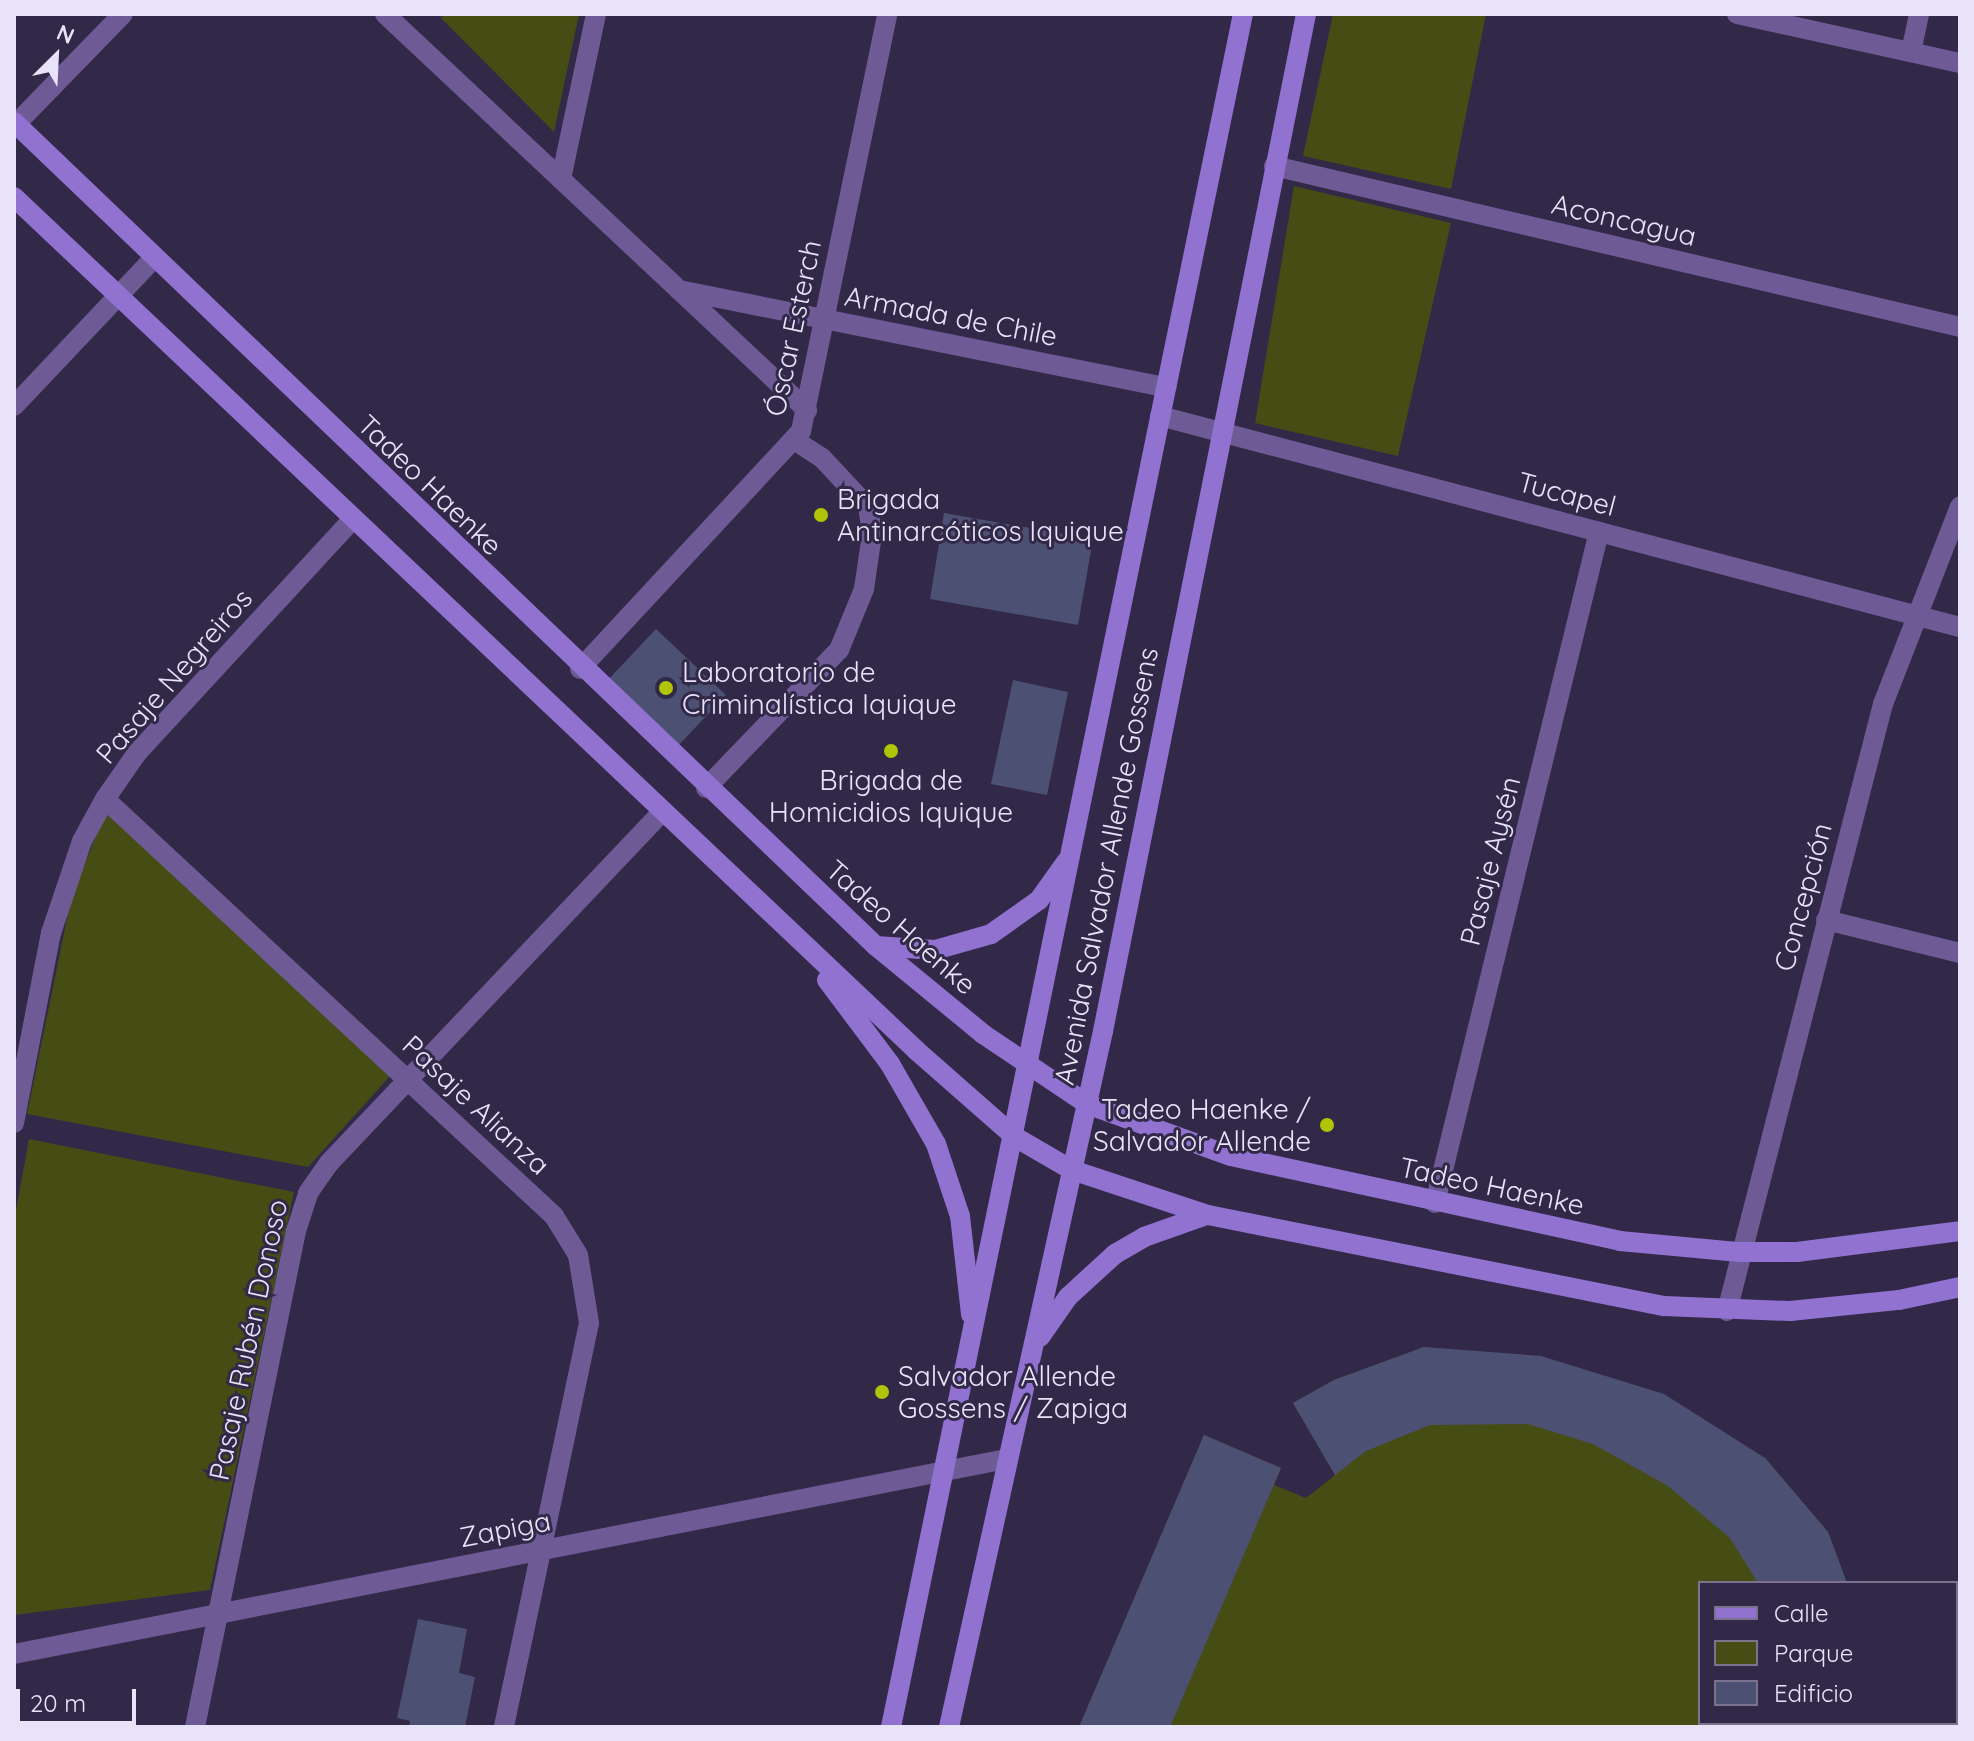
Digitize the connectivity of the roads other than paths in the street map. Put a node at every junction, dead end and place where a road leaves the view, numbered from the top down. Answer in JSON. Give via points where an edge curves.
{"nodes":[{"id":1,"x":123,"y":14,"type":"edge"},
{"id":2,"x":596,"y":14,"type":"edge"},
{"id":3,"x":887,"y":14,"type":"edge"},
{"id":4,"x":1243,"y":14,"type":"edge"},
{"id":5,"x":1306,"y":14,"type":"edge"},
{"id":6,"x":1737,"y":14,"type":"edge"},
{"id":7,"x":1919,"y":14,"type":"edge"},
{"id":8,"x":394,"y":17,"type":"edge"},
{"id":9,"x":1911,"y":52,"type":"junction"},
{"id":10,"x":1960,"y":63,"type":"edge"},
{"id":11,"x":15,"y":123,"type":"edge"},
{"id":12,"x":1274,"y":166,"type":"junction"},
{"id":13,"x":561,"y":179,"type":"junction"},
{"id":14,"x":14,"y":197,"type":"edge"},
{"id":15,"x":154,"y":258,"type":"junction"},
{"id":16,"x":679,"y":290,"type":"junction"},
{"id":17,"x":118,"y":297,"type":"junction"},
{"id":18,"x":824,"y":319,"type":"junction"},
{"id":19,"x":1960,"y":327,"type":"edge"},
{"id":20,"x":1166,"y":387,"type":"junction"},
{"id":21,"x":14,"y":406,"type":"edge"},
{"id":22,"x":807,"y":410,"type":"junction"},
{"id":23,"x":1160,"y":416,"type":"junction"},
{"id":24,"x":1221,"y":431,"type":"junction"},
{"id":25,"x":796,"y":441,"type":"junction"},
{"id":26,"x":1960,"y":506,"type":"edge"},
{"id":27,"x":353,"y":519,"type":"junction"},
{"id":28,"x":1599,"y":532,"type":"junction"},
{"id":29,"x":1917,"y":616,"type":"junction"},
{"id":30,"x":1960,"y":627,"type":"edge"},
{"id":31,"x":580,"y":669,"type":"junction"},
{"id":32,"x":706,"y":788,"type":"junction"},
{"id":33,"x":105,"y":799,"type":"junction"},
{"id":34,"x":662,"y":812,"type":"junction"},
{"id":35,"x":1072,"y":852,"type":"junction"},
{"id":36,"x":1826,"y":920,"type":"junction"},
{"id":37,"x":793,"y":936,"type":"junction"},
{"id":38,"x":876,"y":946,"type":"junction"},
{"id":39,"x":1960,"y":953,"type":"edge"},
{"id":40,"x":1029,"y":1068,"type":"junction"},
{"id":41,"x":408,"y":1079,"type":"junction"},
{"id":42,"x":1087,"y":1104,"type":"junction"},
{"id":43,"x":14,"y":1123,"type":"edge"},
{"id":44,"x":1015,"y":1137,"type":"junction"},
{"id":45,"x":1072,"y":1170,"type":"junction"},
{"id":46,"x":1435,"y":1203,"type":"junction"},
{"id":47,"x":1208,"y":1215,"type":"junction"},
{"id":48,"x":1960,"y":1231,"type":"edge"},
{"id":49,"x":1739,"y":1252,"type":"junction"},
{"id":50,"x":1960,"y":1287,"type":"edge"},
{"id":51,"x":1727,"y":1311,"type":"junction"},
{"id":52,"x":969,"y":1351,"type":"junction"},
{"id":53,"x":1032,"y":1351,"type":"junction"},
{"id":54,"x":1006,"y":1459,"type":"junction"},
{"id":55,"x":945,"y":1471,"type":"junction"},
{"id":56,"x":540,"y":1551,"type":"junction"},
{"id":57,"x":218,"y":1614,"type":"junction"},
{"id":58,"x":14,"y":1654,"type":"edge"},
{"id":59,"x":195,"y":1727,"type":"edge"},
{"id":60,"x":504,"y":1727,"type":"edge"},
{"id":61,"x":891,"y":1727,"type":"edge"},
{"id":62,"x":949,"y":1727,"type":"edge"}],
"edges":[{"from":1,"to":11,"type":"street"},
{"from":2,"to":13,"type":"street"},
{"from":3,"to":18,"type":"street","name":"Óscar Esterch"},
{"from":4,"to":20,"type":"main road","name":"Avenida Salvador Allende Gossens"},
{"from":5,"to":12,"type":"main road","name":"Avenida Salvador Allende Gossens"},
{"from":6,"to":9,"type":"street"},
{"from":7,"to":9,"type":"street"},
{"from":8,"to":13,"type":"street"},
{"from":9,"to":10,"type":"street"},
{"from":11,"to":15,"type":"main road","name":"Tadeo Haenke"},
{"from":12,"to":19,"type":"street","name":"Aconcagua"},
{"from":12,"to":24,"type":"main road","name":"Avenida Salvador Allende Gossens"},
{"from":13,"to":16,"type":"street"},
{"from":14,"to":17,"type":"main road"},
{"from":15,"to":17,"type":"street"},
{"from":15,"to":31,"type":"main road","name":"Tadeo Haenke"},
{"from":16,"to":18,"type":"street","name":"Armada de Chile"},
{"from":16,"to":22,"type":"street"},
{"from":17,"to":21,"type":"street"},
{"from":17,"to":27,"type":"main road"},
{"from":18,"to":20,"type":"street","name":"Armada de Chile"},
{"from":18,"to":22,"type":"street","name":"Óscar Esterch"},
{"from":20,"to":23,"type":"main road","name":"Avenida Salvador Allende Gossens"},
{"from":22,"to":25,"type":"street","name":"Óscar Esterch"},
{"from":23,"to":24,"type":"street","name":"Tucapel"},
{"from":23,"to":35,"type":"main road","name":"Avenida Salvador Allende Gossens"},
{"from":24,"to":28,"type":"street","name":"Tucapel"},
{"from":24,"to":42,"type":"main road","name":"Avenida Salvador Allende Gossens"},
{"from":25,"to":31,"type":"street","name":"Óscar Esterch"},
{"from":25,"to":32,"type":"street","via":[[822,458],[868,507],[872,534],[864,589],[839,650]]},
{"from":26,"to":29,"type":"street","name":"Concepción"},
{"from":27,"to":33,"type":"street","name":"Pasaje Negreiros","via":[[137,753]]},
{"from":27,"to":34,"type":"main road"},
{"from":28,"to":29,"type":"street","name":"Tucapel"},
{"from":28,"to":46,"type":"street","name":"Pasaje Aysén"},
{"from":29,"to":30,"type":"street","name":"Tucapel"},
{"from":29,"to":36,"type":"street","name":"Concepción","via":[[1883,704]]},
{"from":31,"to":32,"type":"main road","name":"Tadeo Haenke"},
{"from":32,"to":38,"type":"main road","name":"Tadeo Haenke"},
{"from":33,"to":41,"type":"street","name":"Pasaje Alianza"},
{"from":33,"to":43,"type":"street","name":"Pasaje Negreiros","via":[[82,841],[51,933]]},
{"from":34,"to":37,"type":"main road"},
{"from":34,"to":41,"type":"street","name":"Pasaje Rubén Donoso"},
{"from":35,"to":38,"type":"main road","via":[[1039,900],[991,934],[935,950]]},
{"from":35,"to":40,"type":"main road","name":"Avenida Salvador Allende Gossens"},
{"from":36,"to":39,"type":"street"},
{"from":36,"to":49,"type":"street","name":"Concepción"},
{"from":37,"to":44,"type":"main road"},
{"from":37,"to":52,"type":"main road","via":[[890,1064],[936,1144],[966,1245]]},
{"from":38,"to":40,"type":"main road","name":"Tadeo Haenke"},
{"from":40,"to":42,"type":"main road","name":"Tadeo Haenke"},
{"from":40,"to":44,"type":"main road","name":"Avenida Salvador Allende Gossens"},
{"from":41,"to":56,"type":"street","name":"Pasaje Alianza","via":[[554,1216],[568,1234],[585,1276],[589,1323]]},
{"from":41,"to":57,"type":"street","name":"Pasaje Rubén Donoso","via":[[329,1163],[300,1211]]},
{"from":42,"to":45,"type":"main road","name":"Avenida Salvador Allende Gossens"},
{"from":42,"to":46,"type":"main road","name":"Tadeo Haenke","via":[[1231,1156]]},
{"from":44,"to":45,"type":"main road"},
{"from":44,"to":52,"type":"main road","name":"Avenida Salvador Allende Gossens"},
{"from":45,"to":47,"type":"main road"},
{"from":45,"to":53,"type":"main road","name":"Avenida Salvador Allende Gossens"},
{"from":46,"to":49,"type":"main road","name":"Tadeo Haenke","via":[[1620,1241]]},
{"from":47,"to":51,"type":"main road","via":[[1601,1296]]},
{"from":47,"to":53,"type":"main road","via":[[1144,1237],[1115,1254],[1068,1297]]},
{"from":48,"to":49,"type":"main road","name":"Tadeo Haenke","via":[[1848,1249]]},
{"from":49,"to":51,"type":"street","name":"Concepción"},
{"from":50,"to":51,"type":"main road","via":[[1845,1307]]},
{"from":52,"to":55,"type":"main road","name":"Avenida Salvador Allende Gossens"},
{"from":53,"to":54,"type":"main road","name":"Avenida Salvador Allende Gossens"},
{"from":54,"to":55,"type":"street","name":"Zapiga"},
{"from":54,"to":62,"type":"main road","name":"Avenida Salvador Allende Gossens"},
{"from":55,"to":56,"type":"street","name":"Zapiga"},
{"from":55,"to":61,"type":"main road","name":"Avenida Salvador Allende Gossens"},
{"from":56,"to":57,"type":"street","name":"Zapiga"},
{"from":56,"to":60,"type":"street","name":"Pasaje Alianza"},
{"from":57,"to":58,"type":"street","name":"Zapiga"},
{"from":57,"to":59,"type":"street","name":"Pasaje Rubén Donoso"}]}
